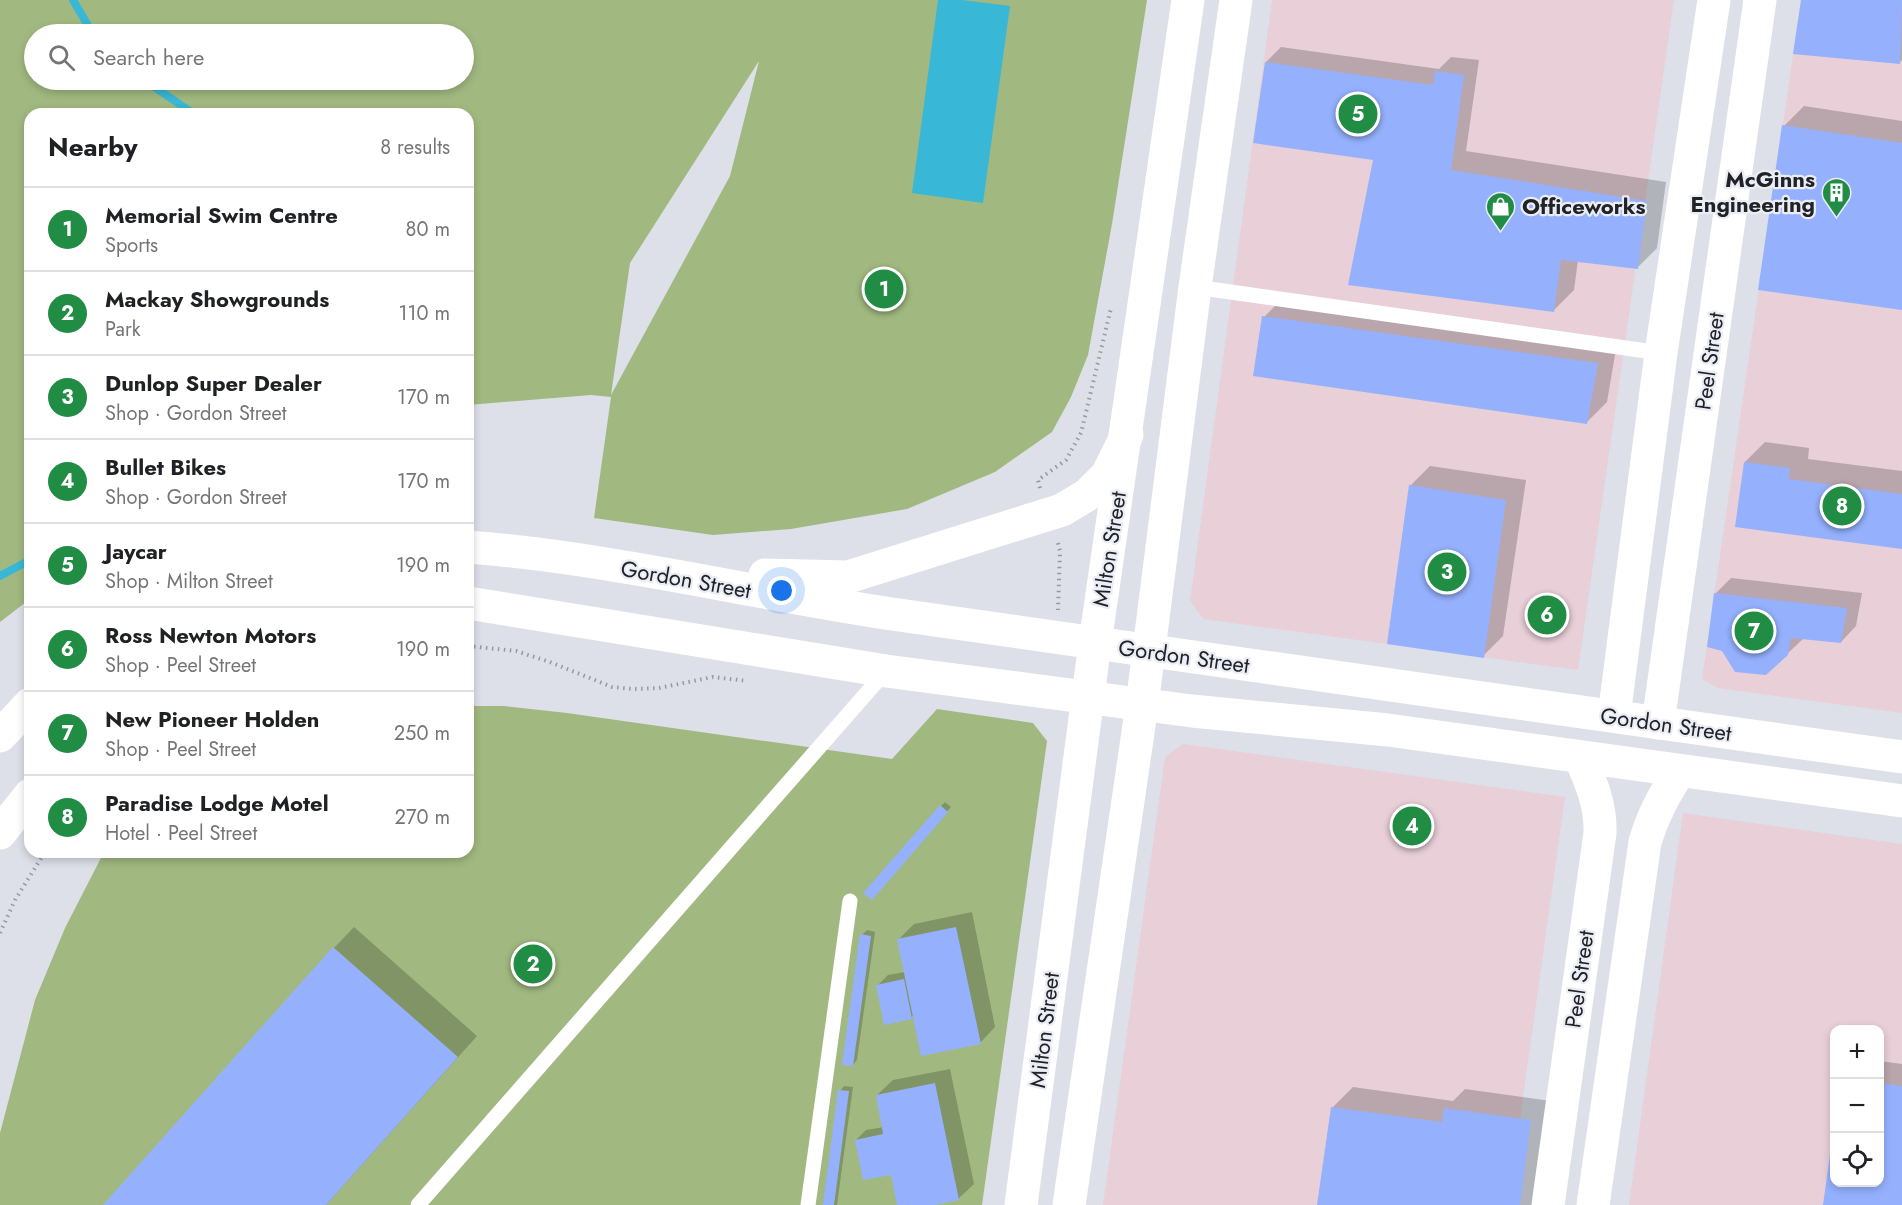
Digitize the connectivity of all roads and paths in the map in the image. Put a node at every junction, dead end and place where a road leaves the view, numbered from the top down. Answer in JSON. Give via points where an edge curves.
{"nodes":[{"id":1,"x":1178,"y":0,"type":"edge"},
{"id":2,"x":1188,"y":0,"type":"edge"},
{"id":3,"x":1236,"y":0,"type":"edge"},
{"id":4,"x":1714,"y":0,"type":"edge"},
{"id":5,"x":1760,"y":0,"type":"edge"},
{"id":6,"x":1182,"y":40,"type":"junction"},
{"id":7,"x":1195,"y":287,"type":"junction"},
{"id":8,"x":1113,"y":299,"type":"dead end"},
{"id":9,"x":1661,"y":353,"type":"junction"},
{"id":10,"x":1126,"y":435,"type":"junction"},
{"id":11,"x":1041,"y":492,"type":"dead end"},
{"id":12,"x":1057,"y":542,"type":"dead end"},
{"id":13,"x":474,"y":548,"type":"edge"},
{"id":14,"x":622,"y":568,"type":"junction"},
{"id":15,"x":474,"y":604,"type":"edge"},
{"id":16,"x":1058,"y":611,"type":"dead end"},
{"id":17,"x":1095,"y":643,"type":"junction"},
{"id":18,"x":474,"y":647,"type":"edge"},
{"id":19,"x":1149,"y":651,"type":"junction"},
{"id":20,"x":886,"y":671,"type":"junction"},
{"id":21,"x":756,"y":682,"type":"dead end"},
{"id":22,"x":1088,"y":697,"type":"junction"},
{"id":23,"x":1142,"y":705,"type":"junction"},
{"id":24,"x":24,"y":710,"type":"edge"},
{"id":25,"x":1614,"y":716,"type":"junction"},
{"id":26,"x":1658,"y":723,"type":"junction"},
{"id":27,"x":0,"y":736,"type":"edge"},
{"id":28,"x":1580,"y":757,"type":"junction"},
{"id":29,"x":1902,"y":757,"type":"edge"},
{"id":30,"x":1679,"y":772,"type":"junction"},
{"id":31,"x":1740,"y":780,"type":"junction"},
{"id":32,"x":1902,"y":801,"type":"edge"},
{"id":33,"x":24,"y":803,"type":"edge"},
{"id":34,"x":0,"y":833,"type":"edge"},
{"id":35,"x":41,"y":858,"type":"edge"},
{"id":36,"x":850,"y":901,"type":"dead end"},
{"id":37,"x":0,"y":933,"type":"edge"},
{"id":38,"x":1573,"y":1025,"type":"junction"},
{"id":39,"x":1618,"y":1030,"type":"junction"},
{"id":40,"x":418,"y":1205,"type":"edge"},
{"id":41,"x":808,"y":1205,"type":"edge"},
{"id":42,"x":1021,"y":1205,"type":"edge"},
{"id":43,"x":1070,"y":1205,"type":"edge"},
{"id":44,"x":1548,"y":1205,"type":"edge"},
{"id":45,"x":1593,"y":1205,"type":"edge"}],
"edges":[{"from":1,"to":6,"type":"street"},
{"from":2,"to":6,"type":"street","name":"Milton Street"},
{"from":3,"to":7,"type":"street"},
{"from":4,"to":9,"type":"street"},
{"from":5,"to":26,"type":"street","name":"Peel Street"},
{"from":6,"to":10,"type":"street","name":"Milton Street"},
{"from":7,"to":9,"type":"lane"},
{"from":7,"to":19,"type":"street"},
{"from":8,"to":11,"type":"path","via":[[1081,433],[1066,460],[1038,480]]},
{"from":9,"to":25,"type":"street"},
{"from":10,"to":14,"type":"street","via":[[1107,475],[1087,495],[1062,510],[848,577]]},
{"from":10,"to":17,"type":"street","name":"Milton Street"},
{"from":12,"to":16,"type":"path"},
{"from":13,"to":14,"type":"street","name":"Gordon Street"},
{"from":14,"to":17,"type":"street","name":"Gordon Street"},
{"from":15,"to":20,"type":"street","name":"Gordon Street"},
{"from":17,"to":19,"type":"street","name":"Gordon Street"},
{"from":17,"to":22,"type":"street","name":"Milton Street"},
{"from":18,"to":21,"type":"path","via":[[516,651],[612,687],[659,688],[713,677]]},
{"from":19,"to":23,"type":"street"},
{"from":19,"to":25,"type":"street","name":"Gordon Street"},
{"from":20,"to":22,"type":"street","name":"Gordon Street"},
{"from":20,"to":40,"type":"lane"},
{"from":22,"to":23,"type":"street","name":"Gordon Street"},
{"from":22,"to":42,"type":"street","name":"Milton Street"},
{"from":23,"to":28,"type":"street","name":"Gordon Street","via":[[1388,730]]},
{"from":23,"to":43,"type":"street"},
{"from":24,"to":27,"type":"street"},
{"from":25,"to":26,"type":"street","name":"Gordon Street"},
{"from":25,"to":31,"type":"street","via":[[1651,746],[1719,759]]},
{"from":26,"to":29,"type":"street","name":"Gordon Street"},
{"from":28,"to":30,"type":"street","name":"Gordon Street"},
{"from":28,"to":38,"type":"street","name":"Peel Street","via":[[1592,784],[1600,833]]},
{"from":30,"to":31,"type":"street","name":"Gordon Street"},
{"from":30,"to":39,"type":"street","name":"Peel Street","via":[[1661,798],[1645,842]]},
{"from":31,"to":32,"type":"street","name":"Gordon Street"},
{"from":33,"to":34,"type":"street"},
{"from":35,"to":37,"type":"path"},
{"from":36,"to":41,"type":"lane"},
{"from":38,"to":39,"type":"street"},
{"from":38,"to":44,"type":"street","name":"Peel Street"},
{"from":39,"to":45,"type":"street","name":"Peel Street"}]}
